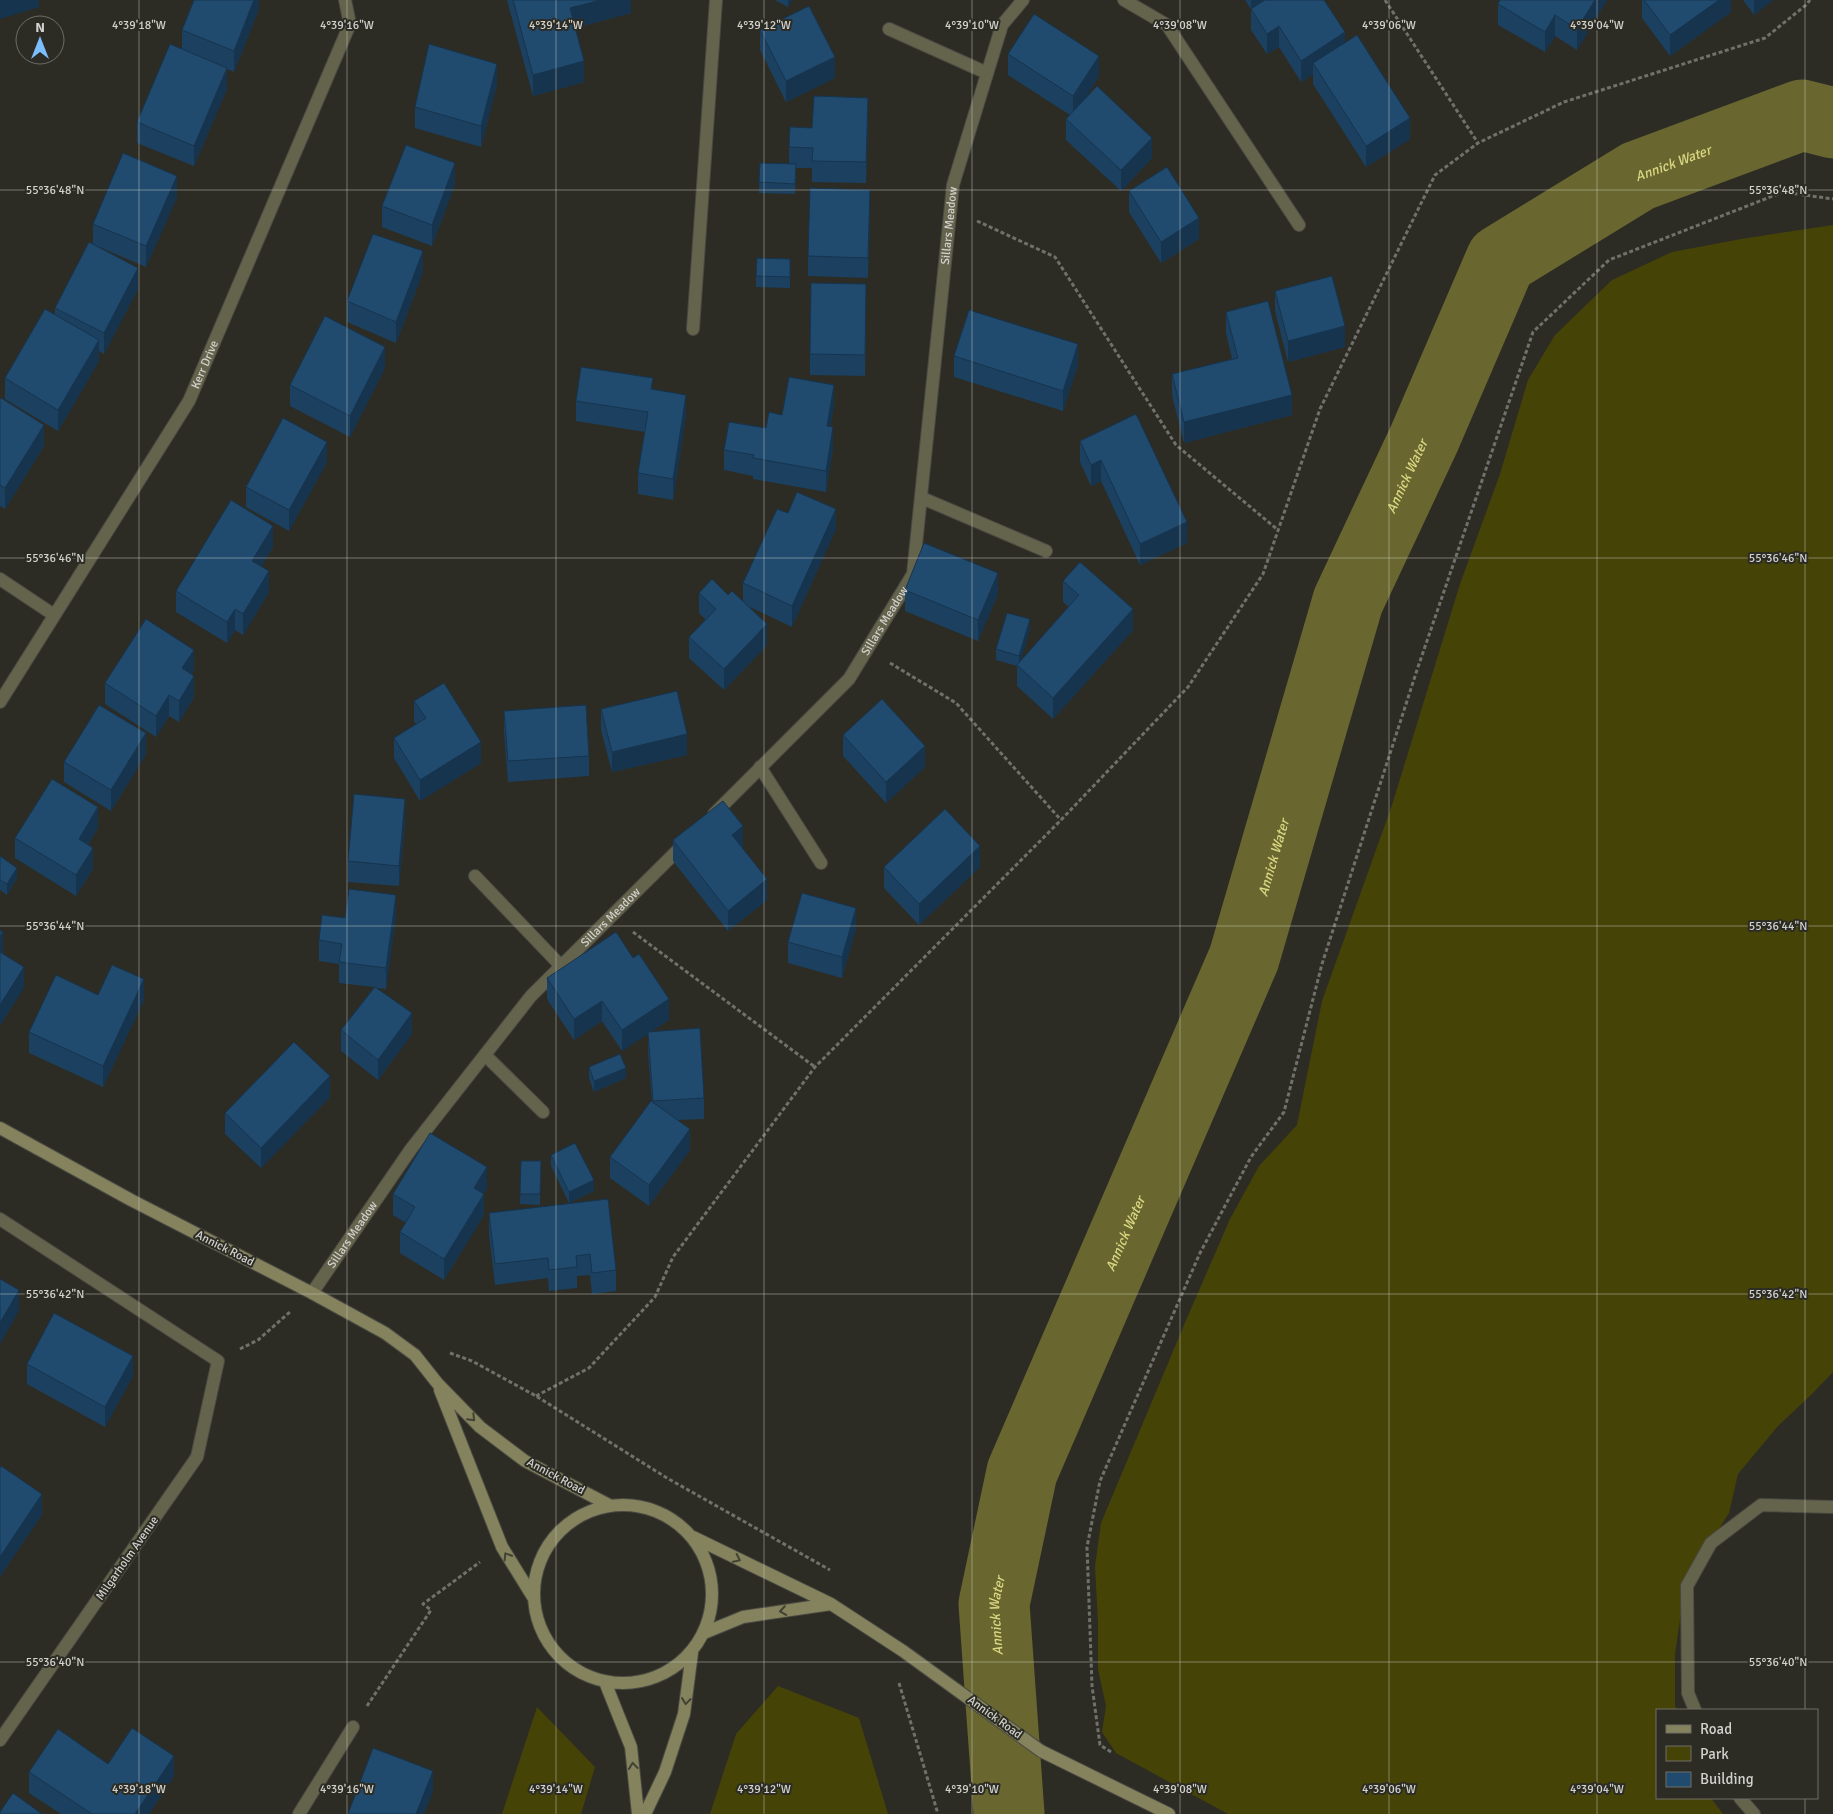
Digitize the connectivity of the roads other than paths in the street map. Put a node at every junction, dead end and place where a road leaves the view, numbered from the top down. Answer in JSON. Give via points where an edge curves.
{"nodes":[{"id":1,"x":345,"y":0,"type":"edge"},
{"id":2,"x":716,"y":0,"type":"edge"},
{"id":3,"x":1022,"y":0,"type":"edge"},
{"id":4,"x":1124,"y":0,"type":"edge"},
{"id":5,"x":889,"y":29,"type":"dead end"},
{"id":6,"x":987,"y":73,"type":"junction"},
{"id":7,"x":1299,"y":225,"type":"dead end"},
{"id":8,"x":693,"y":329,"type":"dead end"},
{"id":9,"x":922,"y":498,"type":"junction"},
{"id":10,"x":1046,"y":550,"type":"dead end"},
{"id":11,"x":0,"y":579,"type":"edge"},
{"id":12,"x":54,"y":615,"type":"junction"},
{"id":13,"x":0,"y":702,"type":"edge"},
{"id":14,"x":760,"y":767,"type":"junction"},
{"id":15,"x":821,"y":863,"type":"dead end"},
{"id":16,"x":475,"y":876,"type":"dead end"},
{"id":17,"x":561,"y":966,"type":"junction"},
{"id":18,"x":485,"y":1054,"type":"junction"},
{"id":19,"x":543,"y":1112,"type":"dead end"},
{"id":20,"x":0,"y":1128,"type":"edge"},
{"id":21,"x":0,"y":1219,"type":"edge"},
{"id":22,"x":312,"y":1293,"type":"junction"},
{"id":23,"x":438,"y":1384,"type":"junction"},
{"id":24,"x":609,"y":1505,"type":"junction"},
{"id":25,"x":1833,"y":1506,"type":"edge"},
{"id":26,"x":693,"y":1537,"type":"junction"},
{"id":27,"x":533,"y":1597,"type":"junction"},
{"id":28,"x":831,"y":1604,"type":"junction"},
{"id":29,"x":704,"y":1633,"type":"junction"},
{"id":30,"x":692,"y":1653,"type":"junction"},
{"id":31,"x":605,"y":1682,"type":"junction"},
{"id":32,"x":1695,"y":1709,"type":"edge"},
{"id":33,"x":353,"y":1727,"type":"road end"},
{"id":34,"x":0,"y":1740,"type":"edge"},
{"id":35,"x":1741,"y":1799,"type":"edge"},
{"id":36,"x":298,"y":1814,"type":"edge"},
{"id":37,"x":638,"y":1814,"type":"edge"},
{"id":38,"x":645,"y":1814,"type":"edge"},
{"id":39,"x":1169,"y":1814,"type":"edge"},
{"id":40,"x":1754,"y":1814,"type":"edge"}],
"edges":[{"from":1,"to":12,"type":"street","name":"Kerr Drive","via":[[350,24],[189,402]]},
{"from":2,"to":8,"type":"street"},
{"from":3,"to":6,"type":"street","name":"Sillars Meadow","via":[[1002,25]]},
{"from":4,"to":7,"type":"street","via":[[1167,25]]},
{"from":5,"to":6,"type":"street"},
{"from":6,"to":9,"type":"street","name":"Sillars Meadow","via":[[953,185]]},
{"from":9,"to":10,"type":"street"},
{"from":9,"to":14,"type":"street","name":"Sillars Meadow","via":[[913,574],[849,679]]},
{"from":11,"to":12,"type":"street"},
{"from":12,"to":13,"type":"street","name":"Kerr Drive"},
{"from":14,"to":15,"type":"street"},
{"from":14,"to":17,"type":"street","name":"Sillars Meadow"},
{"from":16,"to":17,"type":"street"},
{"from":17,"to":18,"type":"street","name":"Sillars Meadow","via":[[531,996]]},
{"from":18,"to":19,"type":"street"},
{"from":18,"to":22,"type":"street","name":"Sillars Meadow","via":[[411,1149]]},
{"from":20,"to":22,"type":"main road","name":"Annick Road"},
{"from":21,"to":34,"type":"street","name":"Milgarholm Avenue","via":[[218,1360],[197,1457]]},
{"from":22,"to":23,"type":"main road","name":"Annick Road","via":[[385,1333],[416,1355]]},
{"from":23,"to":24,"type":"main road","name":"Annick Road","one_way":true,"via":[[480,1427],[525,1460]]},
{"from":27,"to":23,"type":"main road","name":"Annick Road","one_way":true,"via":[[502,1547]]},
{"from":24,"to":26,"type":"main road","via":[[632,1504],[663,1513]]},
{"from":24,"to":27,"type":"main road","via":[[572,1520],[547,1545],[535,1572]]},
{"from":25,"to":32,"type":"street","via":[[1761,1505],[1711,1543],[1687,1586],[1688,1693]]},
{"from":26,"to":28,"type":"main road","name":"Annick Road","one_way":true},
{"from":26,"to":29,"type":"main road","via":[[710,1571],[713,1603]]},
{"from":27,"to":31,"type":"main road","via":[[540,1627],[554,1652],[578,1672]]},
{"from":28,"to":29,"type":"main road","one_way":true,"via":[[743,1618]]},
{"from":28,"to":39,"type":"main road","name":"Annick Road","via":[[903,1651],[1042,1751]]},
{"from":29,"to":30,"type":"main road"},
{"from":30,"to":31,"type":"main road","via":[[658,1676],[633,1683]]},
{"from":30,"to":38,"type":"main road","one_way":true,"via":[[684,1714],[665,1772]]},
{"from":37,"to":31,"type":"main road","one_way":true,"via":[[631,1747]]},
{"from":33,"to":36,"type":"street"},
{"from":35,"to":40,"type":"street"}]}
